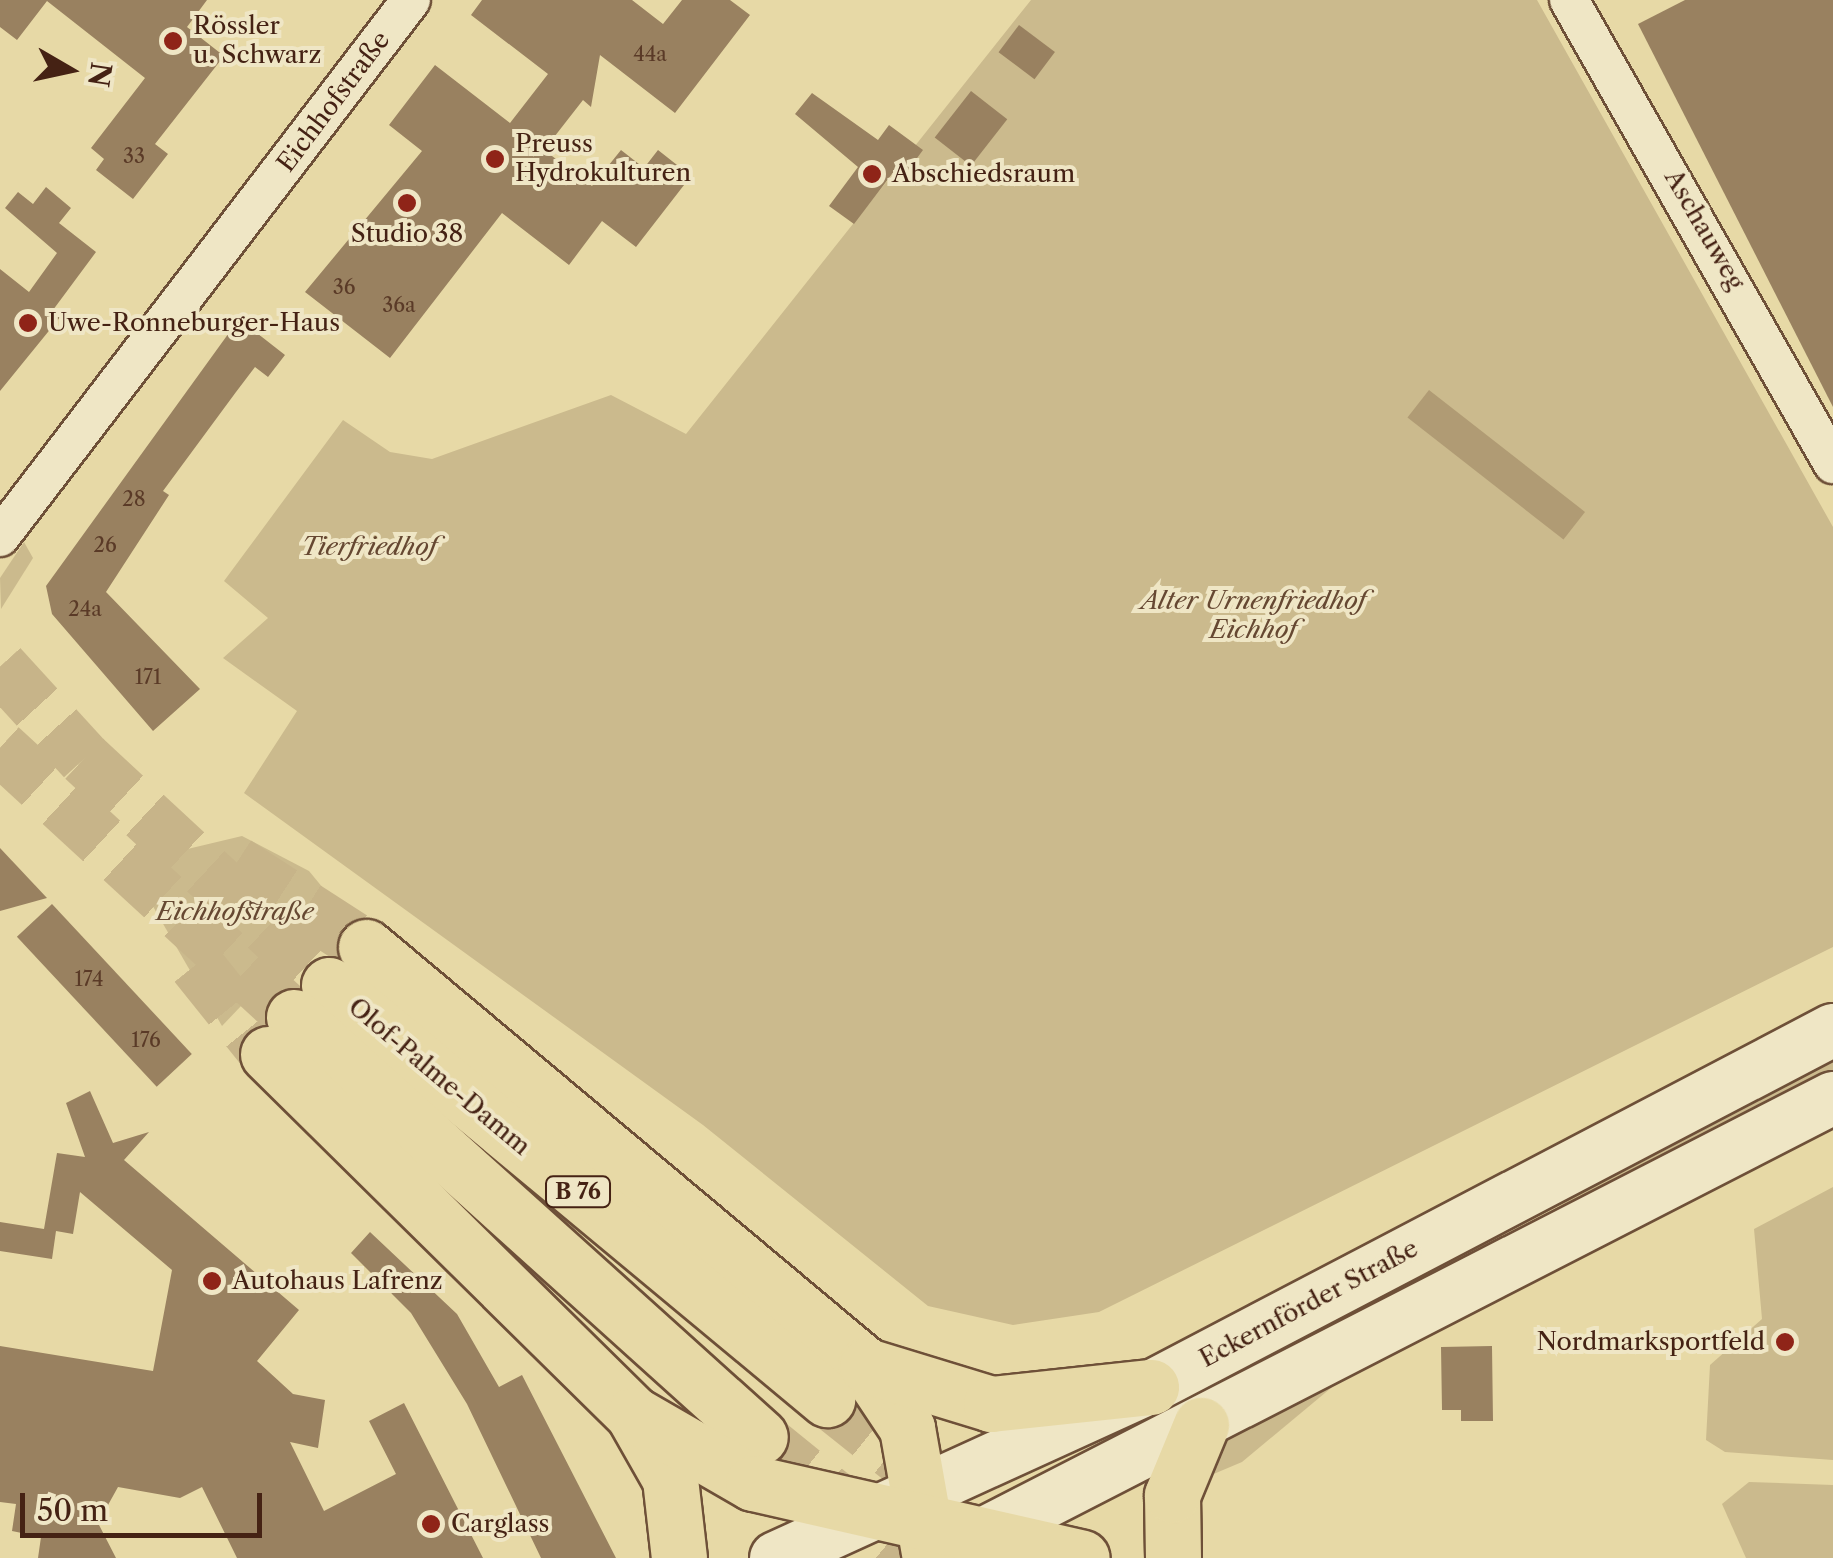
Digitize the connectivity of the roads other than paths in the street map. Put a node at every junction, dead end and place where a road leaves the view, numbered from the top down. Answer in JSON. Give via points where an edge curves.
{"nodes":[{"id":1,"x":412,"y":0,"type":"edge"},
{"id":2,"x":1569,"y":0,"type":"edge"},
{"id":3,"x":1833,"y":464,"type":"edge"},
{"id":4,"x":0,"y":537,"type":"edge"},
{"id":5,"x":366,"y":947,"type":"tunnel mouth"},
{"id":6,"x":297,"y":1018,"type":"junction"},
{"id":7,"x":1833,"y":1030,"type":"edge"},
{"id":8,"x":1833,"y":1098,"type":"edge"},
{"id":9,"x":846,"y":1382,"type":"junction"},
{"id":10,"x":1151,"y":1386,"type":"junction"},
{"id":11,"x":633,"y":1414,"type":"junction"},
{"id":12,"x":1201,"y":1425,"type":"junction"},
{"id":13,"x":760,"y":1437,"type":"tunnel mouth"},
{"id":14,"x":870,"y":1514,"type":"junction"},
{"id":15,"x":939,"y":1534,"type":"edge"},
{"id":16,"x":679,"y":1558,"type":"edge"},
{"id":17,"x":776,"y":1558,"type":"edge"},
{"id":18,"x":1082,"y":1558,"type":"edge"},
{"id":19,"x":1174,"y":1558,"type":"edge"}],
"edges":[{"from":1,"to":4,"type":"street","name":"Eichhofstraße"},
{"from":2,"to":3,"type":"street","name":"Aschauweg"},
{"from":5,"to":9,"type":"highway"},
{"from":6,"to":9,"type":"highway","name":"Olof-Palme-Damm","number":"B 76"},
{"from":6,"to":11,"type":"highway"},
{"from":6,"to":13,"type":"highway","name":"Olof-Palme-Damm","number":"B 76"},
{"from":7,"to":10,"type":"main road","name":"Eckernförder Straße"},
{"from":8,"to":12,"type":"main road"},
{"from":9,"to":10,"type":"highway","via":[[990,1404]]},
{"from":9,"to":15,"type":"highway","via":[[900,1410]]},
{"from":10,"to":15,"type":"main road","name":"Eckernförder Straße"},
{"from":11,"to":14,"type":"highway","via":[[752,1483]]},
{"from":11,"to":16,"type":"highway","via":[[674,1492]]},
{"from":12,"to":15,"type":"main road"},
{"from":12,"to":19,"type":"highway","via":[[1172,1495]]},
{"from":14,"to":15,"type":"highway"},
{"from":14,"to":17,"type":"main road"},
{"from":15,"to":18,"type":"highway"}]}
